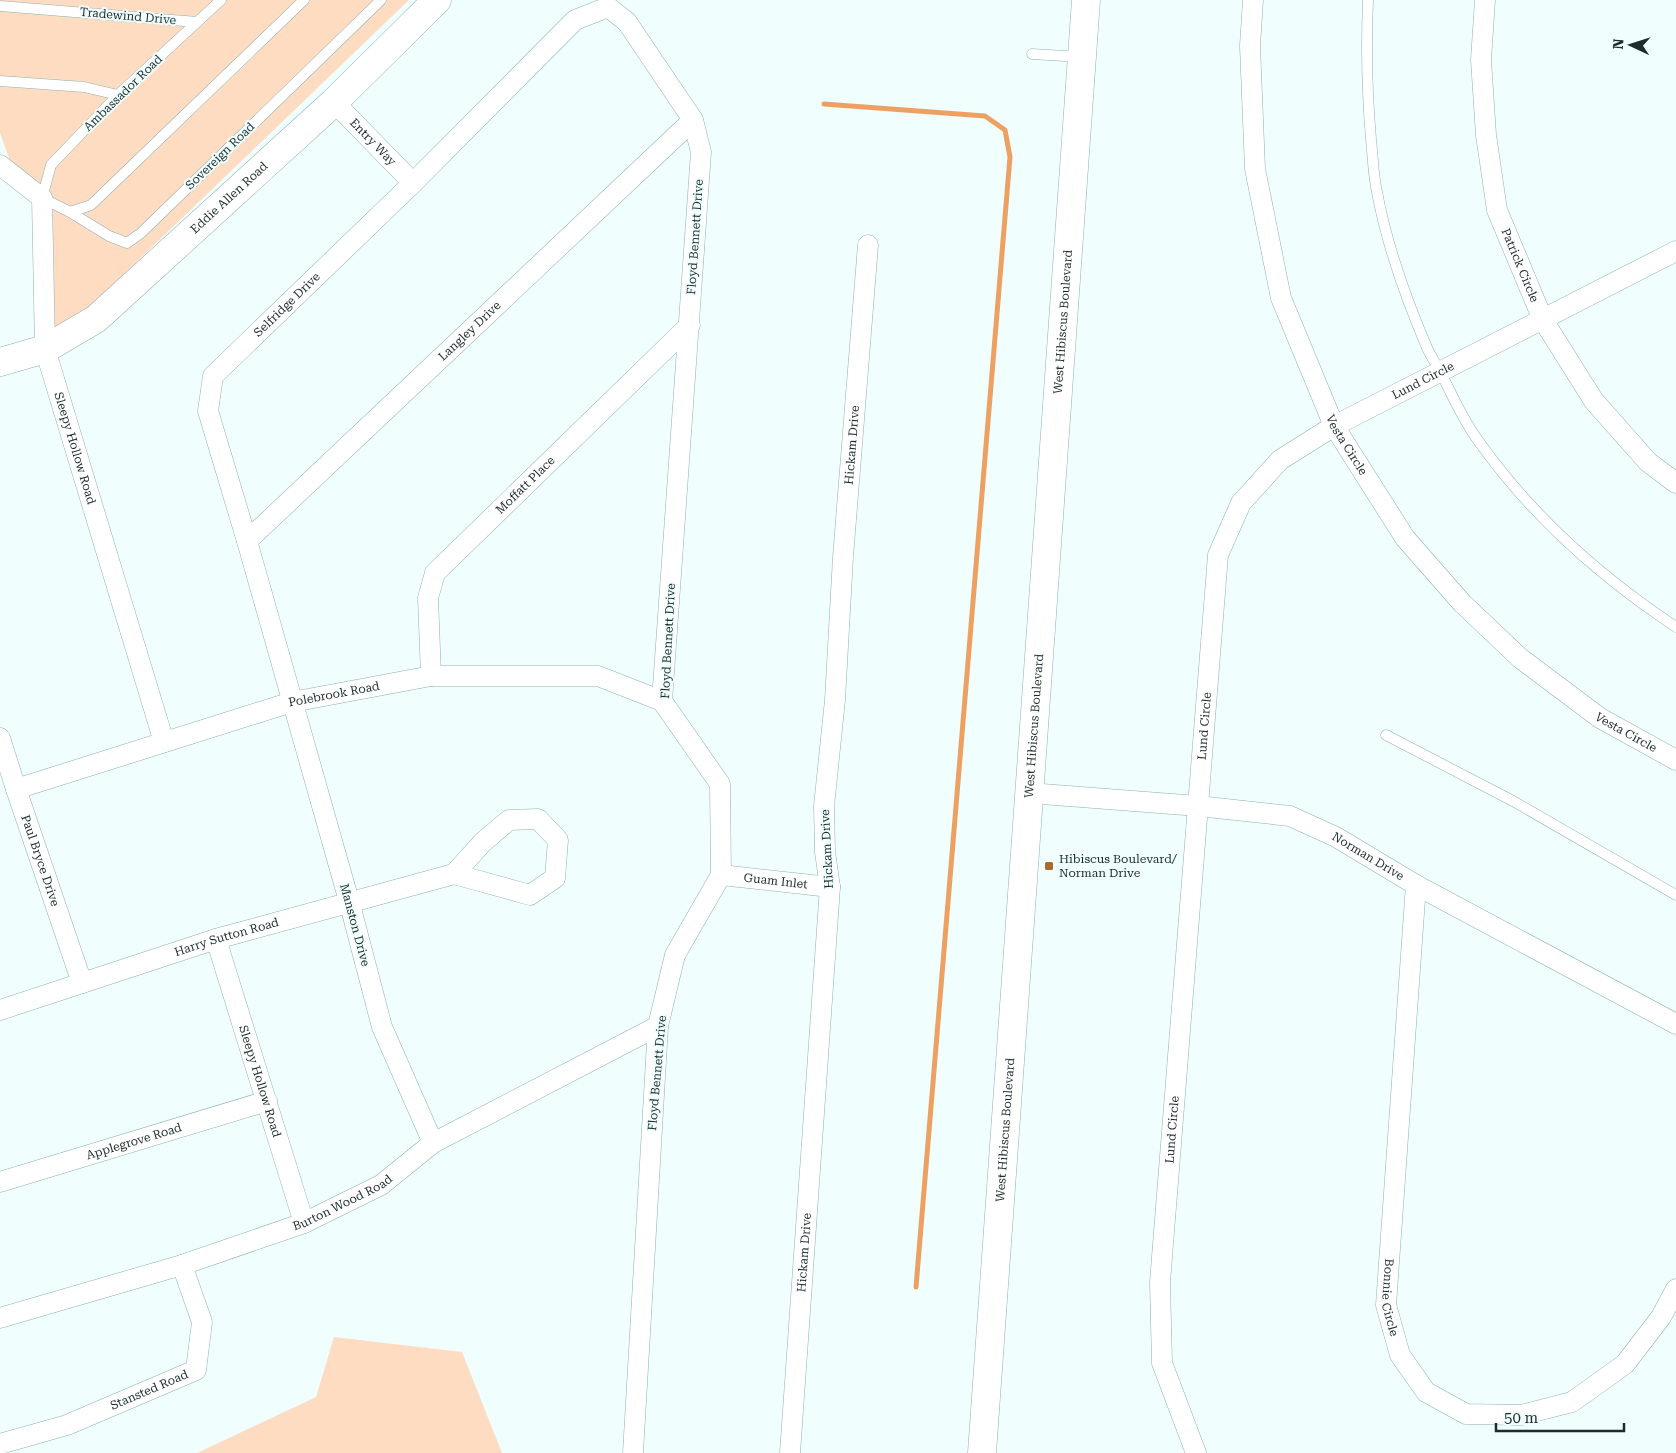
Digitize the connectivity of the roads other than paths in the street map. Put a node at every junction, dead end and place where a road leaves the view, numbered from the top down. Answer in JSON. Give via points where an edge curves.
{"nodes":[{"id":1,"x":221,"y":0,"type":"edge"},
{"id":2,"x":304,"y":0,"type":"edge"},
{"id":3,"x":381,"y":0,"type":"edge"},
{"id":4,"x":437,"y":0,"type":"edge"},
{"id":5,"x":1086,"y":0,"type":"edge"},
{"id":6,"x":1253,"y":0,"type":"edge"},
{"id":7,"x":1368,"y":0,"type":"edge"},
{"id":8,"x":1485,"y":0,"type":"edge"},
{"id":9,"x":0,"y":6,"type":"edge"},
{"id":10,"x":608,"y":7,"type":"joint"},
{"id":11,"x":197,"y":22,"type":"junction"},
{"id":12,"x":1032,"y":54,"type":"dead end"},
{"id":13,"x":1082,"y":57,"type":"junction"},
{"id":14,"x":0,"y":81,"type":"edge"},
{"id":15,"x":118,"y":95,"type":"junction"},
{"id":16,"x":334,"y":102,"type":"junction"},
{"id":17,"x":693,"y":120,"type":"junction"},
{"id":18,"x":0,"y":165,"type":"edge"},
{"id":19,"x":413,"y":183,"type":"junction"},
{"id":20,"x":42,"y":198,"type":"junction"},
{"id":21,"x":70,"y":212,"type":"junction"},
{"id":22,"x":868,"y":245,"type":"dead end"},
{"id":23,"x":1676,"y":251,"type":"edge"},
{"id":24,"x":1543,"y":320,"type":"junction"},
{"id":25,"x":690,"y":325,"type":"junction"},
{"id":26,"x":45,"y":349,"type":"junction"},
{"id":27,"x":0,"y":362,"type":"edge"},
{"id":28,"x":1440,"y":372,"type":"junction"},
{"id":29,"x":1334,"y":426,"type":"junction"},
{"id":30,"x":1676,"y":483,"type":"edge"},
{"id":31,"x":247,"y":541,"type":"junction"},
{"id":32,"x":1676,"y":627,"type":"edge"},
{"id":33,"x":431,"y":676,"type":"junction"},
{"id":34,"x":662,"y":701,"type":"junction"},
{"id":35,"x":292,"y":702,"type":"junction"},
{"id":36,"x":1386,"y":735,"type":"dead end"},
{"id":37,"x":0,"y":738,"type":"edge"},
{"id":38,"x":164,"y":742,"type":"junction"},
{"id":39,"x":1676,"y":760,"type":"edge"},
{"id":40,"x":16,"y":789,"type":"junction"},
{"id":41,"x":1029,"y":793,"type":"junction"},
{"id":42,"x":1198,"y":806,"type":"junction"},
{"id":43,"x":454,"y":874,"type":"junction"},
{"id":44,"x":721,"y":875,"type":"junction"},
{"id":45,"x":1416,"y":885,"type":"junction"},
{"id":46,"x":830,"y":887,"type":"junction"},
{"id":47,"x":1676,"y":895,"type":"edge"},
{"id":48,"x":349,"y":901,"type":"junction"},
{"id":49,"x":216,"y":939,"type":"junction"},
{"id":50,"x":82,"y":983,"type":"junction"},
{"id":51,"x":0,"y":1010,"type":"edge"},
{"id":52,"x":1676,"y":1024,"type":"edge"},
{"id":53,"x":658,"y":1026,"type":"junction"},
{"id":54,"x":267,"y":1101,"type":"junction"},
{"id":55,"x":433,"y":1143,"type":"junction"},
{"id":56,"x":0,"y":1182,"type":"edge"},
{"id":57,"x":304,"y":1223,"type":"junction"},
{"id":58,"x":182,"y":1265,"type":"junction"},
{"id":59,"x":1676,"y":1288,"type":"edge"},
{"id":60,"x":0,"y":1318,"type":"edge"},
{"id":61,"x":0,"y":1444,"type":"edge"},
{"id":62,"x":632,"y":1453,"type":"edge"},
{"id":63,"x":790,"y":1453,"type":"edge"},
{"id":64,"x":982,"y":1453,"type":"edge"},
{"id":65,"x":1196,"y":1453,"type":"edge"}],
"edges":[{"from":1,"to":11,"type":"lane","name":"Ambassador Road"},
{"from":2,"to":21,"type":"lane","via":[[91,205]]},
{"from":3,"to":21,"type":"lane","name":"Sovereign Road","via":[[141,233],[126,243]]},
{"from":4,"to":16,"type":"street","name":"Eddie Allen Road"},
{"from":5,"to":13,"type":"street","name":"West Hibiscus Boulevard"},
{"from":6,"to":29,"type":"street","name":"Vesta Circle","via":[[1250,46],[1254,169],[1281,298]]},
{"from":7,"to":28,"type":"lane","via":[[1367,98],[1376,191],[1393,258],[1411,309]]},
{"from":8,"to":24,"type":"street","name":"Patrick Circle","via":[[1481,60],[1486,135],[1497,210]]},
{"from":9,"to":11,"type":"lane","name":"Tradewind Drive"},
{"from":10,"to":17,"type":"street","name":"Floyd Bennett Drive","via":[[627,22]]},
{"from":10,"to":19,"type":"street","name":"Selfridge Drive","via":[[575,20]]},
{"from":11,"to":15,"type":"lane","name":"Ambassador Road"},
{"from":12,"to":13,"type":"lane"},
{"from":13,"to":41,"type":"street","name":"West Hibiscus Boulevard"},
{"from":14,"to":15,"type":"lane","via":[[84,87]]},
{"from":15,"to":20,"type":"lane","name":"Ambassador Road","via":[[51,165]]},
{"from":16,"to":19,"type":"street","name":"Entry Way"},
{"from":16,"to":26,"type":"street","name":"Eddie Allen Road","via":[[96,319]]},
{"from":17,"to":25,"type":"street","name":"Floyd Bennett Drive","via":[[701,152]]},
{"from":17,"to":31,"type":"street","name":"Langley Drive"},
{"from":18,"to":20,"type":"street"},
{"from":19,"to":31,"type":"street","name":"Selfridge Drive","via":[[213,376],[208,412]]},
{"from":20,"to":21,"type":"lane","name":"Sovereign Road"},
{"from":20,"to":26,"type":"street","name":"Sleepy Hollow Road"},
{"from":22,"to":46,"type":"street","name":"Hickam Drive","via":[[835,700],[824,806]]},
{"from":23,"to":24,"type":"street","name":"Lund Circle"},
{"from":24,"to":28,"type":"street","name":"Lund Circle"},
{"from":24,"to":30,"type":"street","name":"Patrick Circle","via":[[1594,401],[1648,462]]},
{"from":25,"to":33,"type":"street","name":"Moffatt Place","via":[[435,573],[428,598]]},
{"from":25,"to":34,"type":"street","name":"Floyd Bennett Drive"},
{"from":26,"to":27,"type":"street","name":"Eddie Allen Road"},
{"from":26,"to":38,"type":"street","name":"Sleepy Hollow Road"},
{"from":28,"to":29,"type":"street","name":"Lund Circle"},
{"from":28,"to":32,"type":"lane","via":[[1476,438],[1515,487],[1561,536],[1609,579]]},
{"from":29,"to":39,"type":"street","name":"Vesta Circle","via":[[1405,538],[1462,603],[1520,658],[1600,718]]},
{"from":29,"to":42,"type":"street","name":"Lund Circle","via":[[1280,460],[1241,502],[1218,555]]},
{"from":31,"to":35,"type":"street","name":"Selfridge Drive"},
{"from":33,"to":34,"type":"street","name":"Polebrook Road","via":[[598,676]]},
{"from":33,"to":35,"type":"street","name":"Polebrook Road"},
{"from":34,"to":44,"type":"street","name":"Floyd Bennett Drive","via":[[720,784]]},
{"from":35,"to":38,"type":"street","name":"Polebrook Road"},
{"from":35,"to":48,"type":"street","name":"Manston Drive"},
{"from":36,"to":47,"type":"lane","via":[[1513,801]]},
{"from":37,"to":40,"type":"street","name":"Paul Bryce Drive"},
{"from":38,"to":40,"type":"street","name":"Polebrook Road"},
{"from":40,"to":50,"type":"street","name":"Paul Bryce Drive"},
{"from":41,"to":42,"type":"street","name":"Norman Drive"},
{"from":41,"to":64,"type":"street","name":"West Hibiscus Boulevard"},
{"from":42,"to":45,"type":"street","name":"Norman Drive","via":[[1290,816],[1336,837]]},
{"from":42,"to":65,"type":"street","name":"Lund Circle","via":[[1160,1282],[1162,1363]]},
{"from":43,"to":43,"type":"street","name":"Harry Sutton Road","via":[[530,895],[555,878],[558,840],[538,819],[509,820],[483,842]]},
{"from":43,"to":48,"type":"street","name":"Harry Sutton Road"},
{"from":44,"to":46,"type":"street","name":"Guam Inlet"},
{"from":44,"to":53,"type":"street","name":"Floyd Bennett Drive","via":[[675,955]]},
{"from":45,"to":52,"type":"street","name":"Norman Drive"},
{"from":45,"to":59,"type":"street","name":"Bonnie Circle","via":[[1386,1305],[1400,1355],[1426,1392],[1466,1414],[1522,1415],[1572,1402],[1625,1364],[1661,1317]]},
{"from":46,"to":63,"type":"street","name":"Hickam Drive"},
{"from":48,"to":49,"type":"street","name":"Harry Sutton Road"},
{"from":48,"to":55,"type":"street","name":"Manston Drive","via":[[382,1027]]},
{"from":49,"to":50,"type":"street","name":"Harry Sutton Road"},
{"from":49,"to":54,"type":"street","name":"Sleepy Hollow Road"},
{"from":50,"to":51,"type":"street","name":"Harry Sutton Road"},
{"from":53,"to":55,"type":"street","name":"Burton Wood Road"},
{"from":53,"to":62,"type":"street","name":"Floyd Bennett Drive"},
{"from":54,"to":56,"type":"street","name":"Applegrove Road"},
{"from":54,"to":57,"type":"street","name":"Sleepy Hollow Road"},
{"from":55,"to":57,"type":"street","name":"Burton Wood Road","via":[[381,1185]]},
{"from":57,"to":58,"type":"street","name":"Burton Wood Road"},
{"from":58,"to":60,"type":"street","name":"Burton Wood Road"},
{"from":58,"to":61,"type":"street","name":"Stansted Road","via":[[202,1322],[196,1370],[67,1425]]}]}
